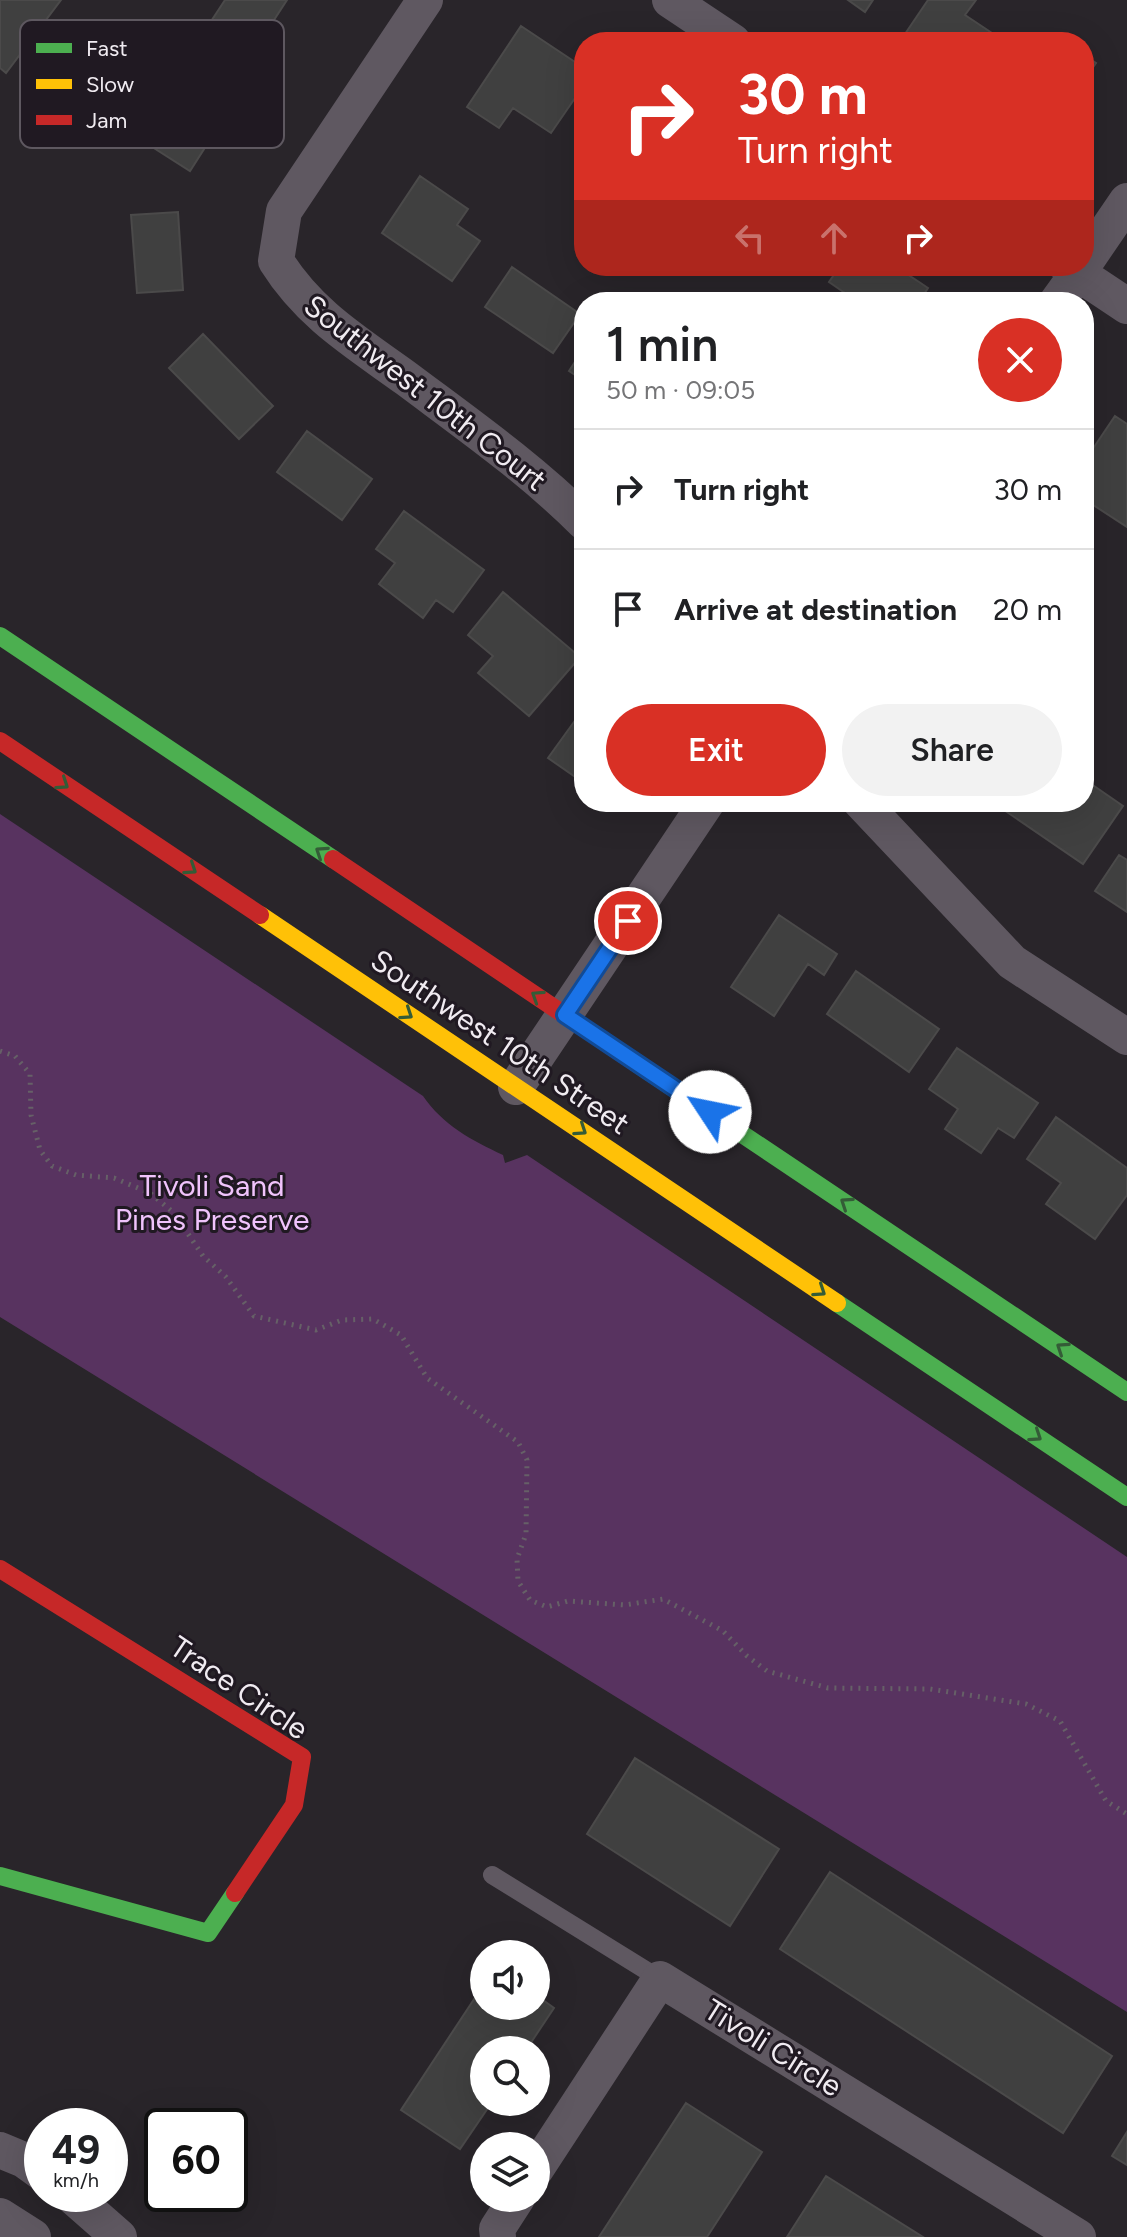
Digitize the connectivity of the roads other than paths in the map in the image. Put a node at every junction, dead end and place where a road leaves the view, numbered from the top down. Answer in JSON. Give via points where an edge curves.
{"nodes":[{"id":1,"x":425,"y":0,"type":"edge"},
{"id":2,"x":670,"y":0,"type":"edge"},
{"id":3,"x":718,"y":32,"type":"edge"},
{"id":4,"x":1127,"y":201,"type":"edge"},
{"id":5,"x":1094,"y":245,"type":"edge"},
{"id":6,"x":1089,"y":276,"type":"edge"},
{"id":7,"x":1127,"y":306,"type":"edge"},
{"id":8,"x":574,"y":512,"type":"edge"},
{"id":9,"x":0,"y":636,"type":"edge"},
{"id":10,"x":0,"y":741,"type":"edge"},
{"id":11,"x":700,"y":812,"type":"edge"},
{"id":12,"x":870,"y":812,"type":"edge"},
{"id":13,"x":565,"y":1015,"type":"junction"},
{"id":14,"x":1127,"y":1037,"type":"edge"},
{"id":15,"x":516,"y":1087,"type":"junction"},
{"id":16,"x":1127,"y":1392,"type":"edge"},
{"id":17,"x":1127,"y":1497,"type":"edge"},
{"id":18,"x":0,"y":1569,"type":"edge"},
{"id":19,"x":492,"y":1875,"type":"dead end"},
{"id":20,"x":0,"y":1876,"type":"edge"},
{"id":21,"x":660,"y":1979,"type":"junction"},
{"id":22,"x":550,"y":2148,"type":"edge"},
{"id":23,"x":0,"y":2150,"type":"edge"},
{"id":24,"x":24,"y":2160,"type":"edge"},
{"id":25,"x":91,"y":2212,"type":"edge"},
{"id":26,"x":508,"y":2212,"type":"edge"},
{"id":27,"x":0,"y":2216,"type":"edge"},
{"id":28,"x":33,"y":2237,"type":"edge"},
{"id":29,"x":119,"y":2237,"type":"edge"},
{"id":30,"x":498,"y":2237,"type":"edge"},
{"id":31,"x":1078,"y":2237,"type":"edge"}],
"edges":[{"from":1,"to":8,"type":"street","name":"Southwest 10th Court","via":[[284,211],[276,261],[293,289],[318,314]]},
{"from":2,"to":3,"type":"street"},
{"from":4,"to":5,"type":"street"},
{"from":6,"to":7,"type":"street"},
{"from":13,"to":9,"type":"main road","name":"Southwest 10th Street","one_way":true},
{"from":10,"to":15,"type":"main road","name":"Southwest 10th Street","one_way":true},
{"from":11,"to":13,"type":"street"},
{"from":12,"to":14,"type":"street","via":[[1012,962]]},
{"from":13,"to":15,"type":"street"},
{"from":16,"to":13,"type":"main road","name":"Southwest 10th Street","one_way":true},
{"from":15,"to":17,"type":"main road","name":"Southwest 10th Street","one_way":true},
{"from":18,"to":20,"type":"main road","name":"Trace Circle","via":[[302,1757],[294,1805],[208,1933]]},
{"from":19,"to":21,"type":"lane"},
{"from":21,"to":22,"type":"street"},
{"from":21,"to":31,"type":"street","name":"Tivoli Circle"},
{"from":23,"to":24,"type":"street"},
{"from":25,"to":29,"type":"street"},
{"from":26,"to":30,"type":"street"},
{"from":27,"to":28,"type":"street"}]}
